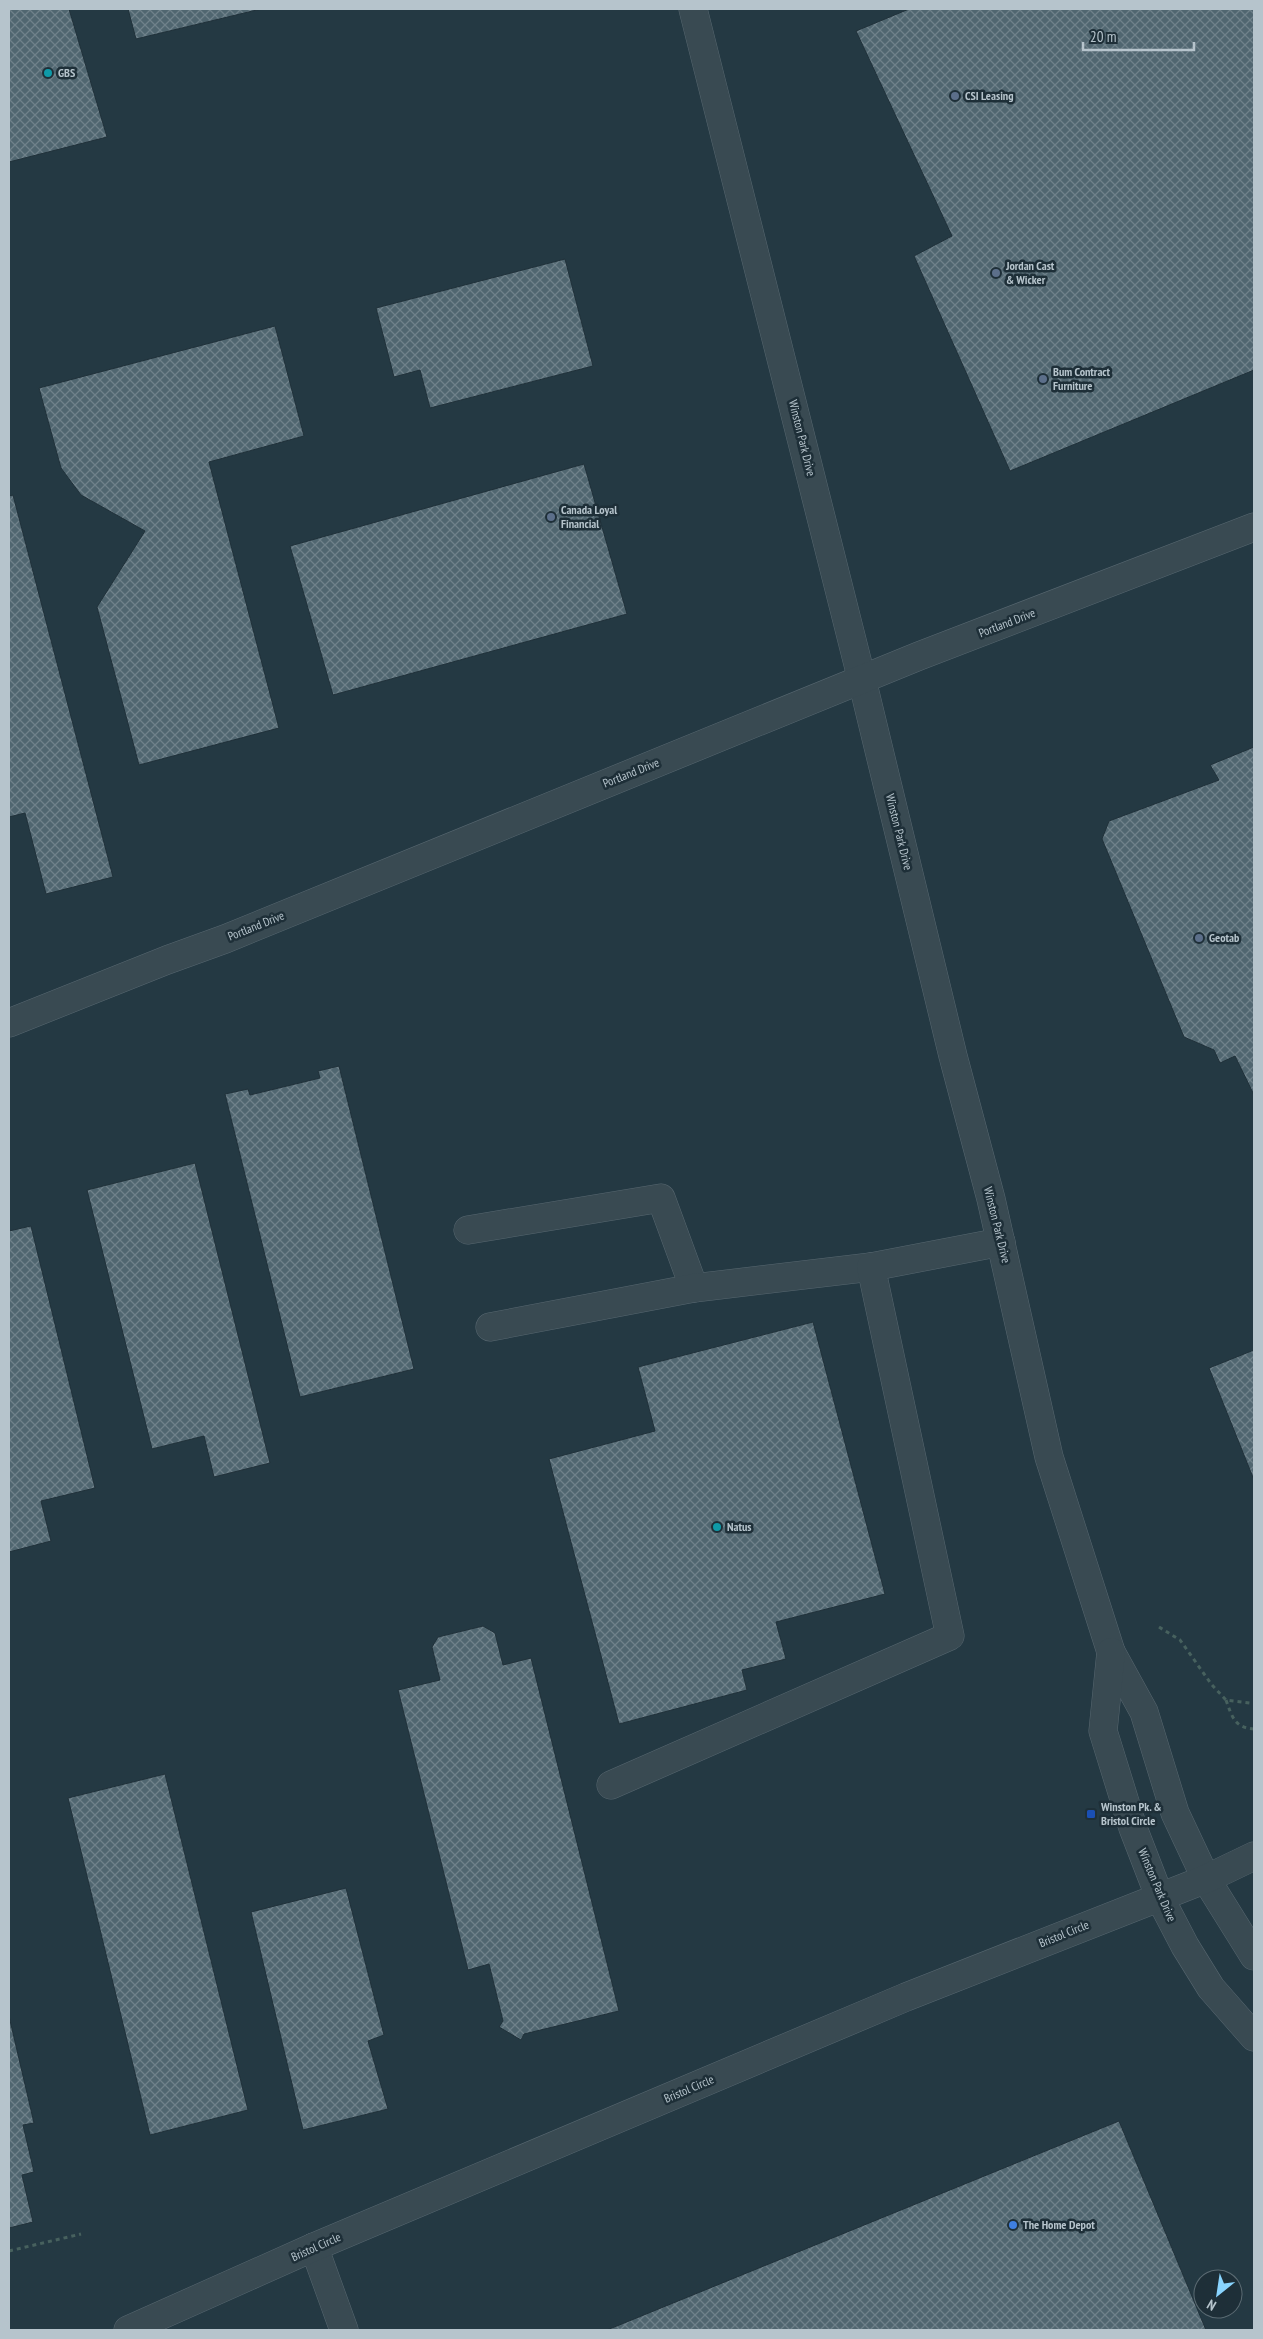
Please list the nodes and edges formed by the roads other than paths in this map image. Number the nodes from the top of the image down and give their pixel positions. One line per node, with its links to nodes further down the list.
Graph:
1 (699, 10): 3 (street, Winston Park Drive)
2 (1254, 527): 3 (street, Portland Drive)
3 (862, 680): 4 (street, Portland Drive); 6 (street, Winston Park Drive)
4 (9, 1023)
5 (468, 1230): 8 (street)
6 (1001, 1242): 7 (street); 10 (street, Winston Park Drive)
7 (871, 1267): 8 (street); 11 (street)
8 (694, 1288): 9 (street)
9 (490, 1327)
10 (1111, 1652): 13 (street, Winston Park Drive); 14 (street, Winston Park Drive)
11 (611, 1785)
12 (1254, 1856): 13 (street, Bristol Circle)
13 (1206, 1879): 14 (street, Bristol Circle); 15 (street, Winston Park Drive)
14 (1160, 1898): 16 (street, Winston Park Drive); 17 (street, Bristol Circle)
15 (1254, 1956)
16 (1254, 2036)
17 (314, 2247): 18 (street, Bristol Circle); 19 (street)
18 (128, 2330)
19 (344, 2330)

